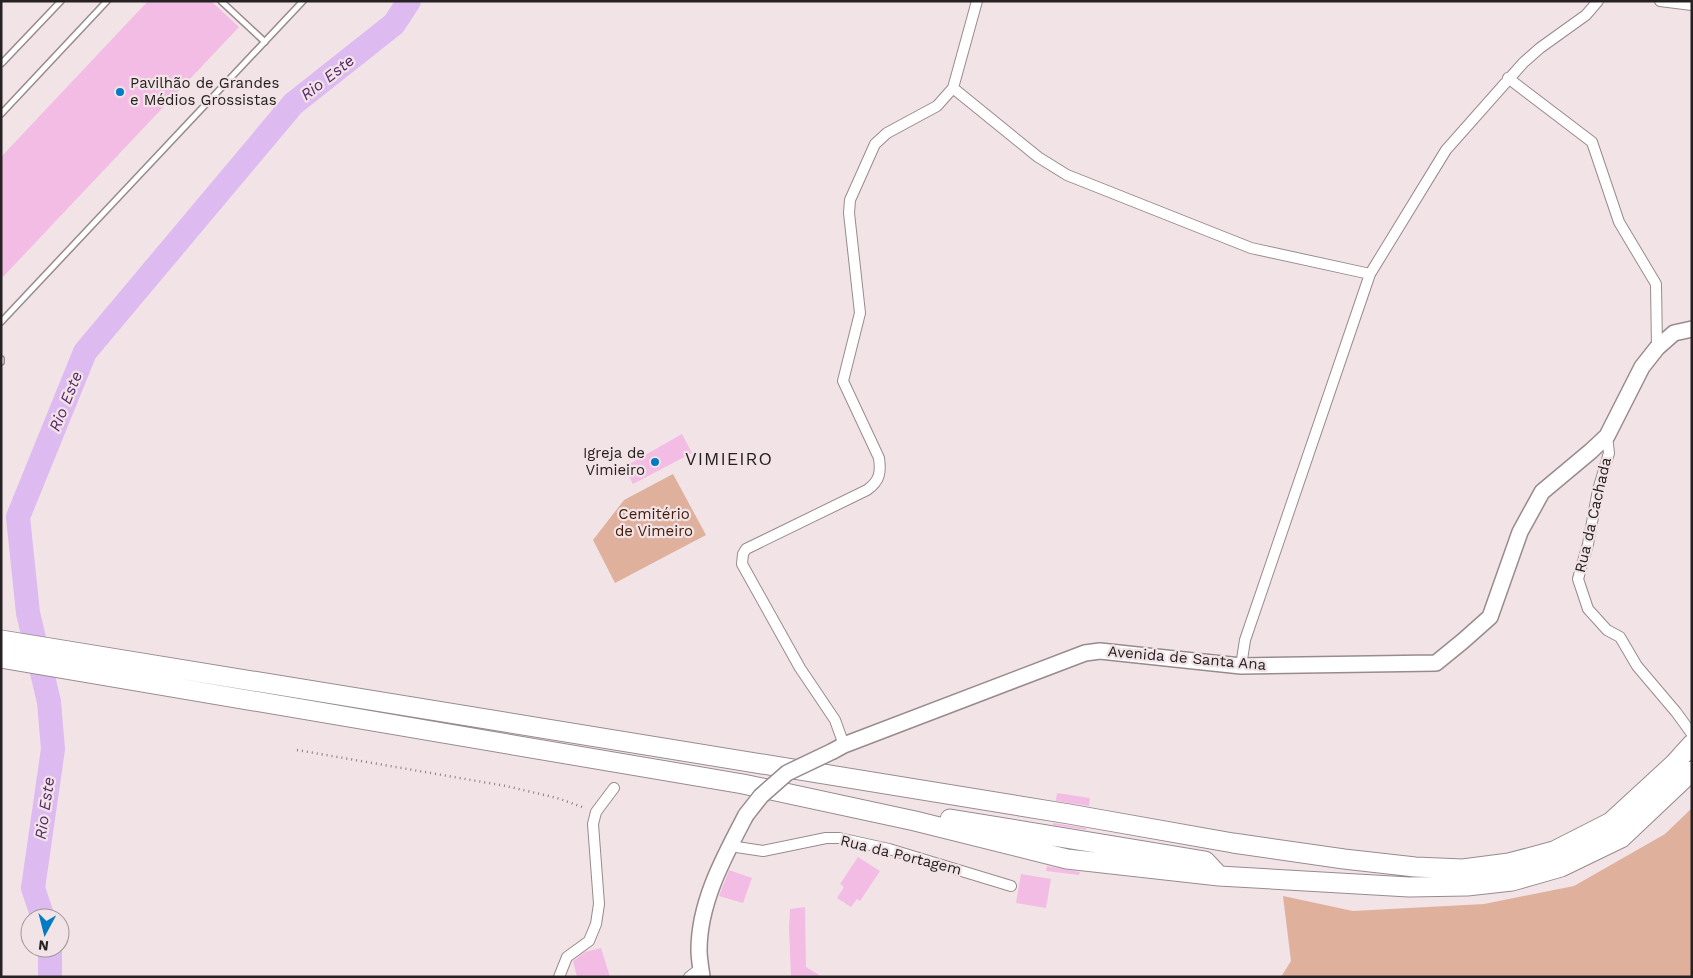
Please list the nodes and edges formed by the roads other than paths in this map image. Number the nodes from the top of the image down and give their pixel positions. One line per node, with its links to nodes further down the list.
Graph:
1 (61, 1): 10 (lane)
2 (107, 1): 13 (lane)
3 (221, 1): 9 (lane)
4 (303, 1): 9 (lane)
5 (977, 1): 12 (street)
6 (1598, 1): 11 (street)
7 (1660, 1): 8 (street)
8 (1692, 5)
9 (265, 42): 15 (lane)
10 (1, 64)
11 (1508, 78): 14 (street); 17 (street)
12 (953, 88): 14 (street); 25 (street)
13 (1, 114)
14 (1370, 274): 21 (street)
15 (1, 322)
16 (1692, 329): 17 (street, Avenida de Santa Ana)
17 (1657, 348): 18 (street, Avenida de Santa Ana)
18 (1607, 436): 21 (street, Avenida de Santa Ana); 23 (street, Rua da Cachada)
19 (1, 640): 22 (highway)
20 (1, 658): 22 (highway)
21 (1241, 666): 25 (street, Avenida de Santa Ana)
22 (123, 669): 24 (highway); 26 (highway)
23 (1692, 734)
24 (1692, 744)
25 (838, 748): 28 (street, Avenida de Santa Ana, bridge)
26 (1692, 771)
27 (614, 788): 31 (street)
28 (730, 846): 29 (street, Rua da Portagem); 30 (street, Avenida de Santa Ana)
29 (1011, 886)
30 (697, 974)
31 (559, 977)

